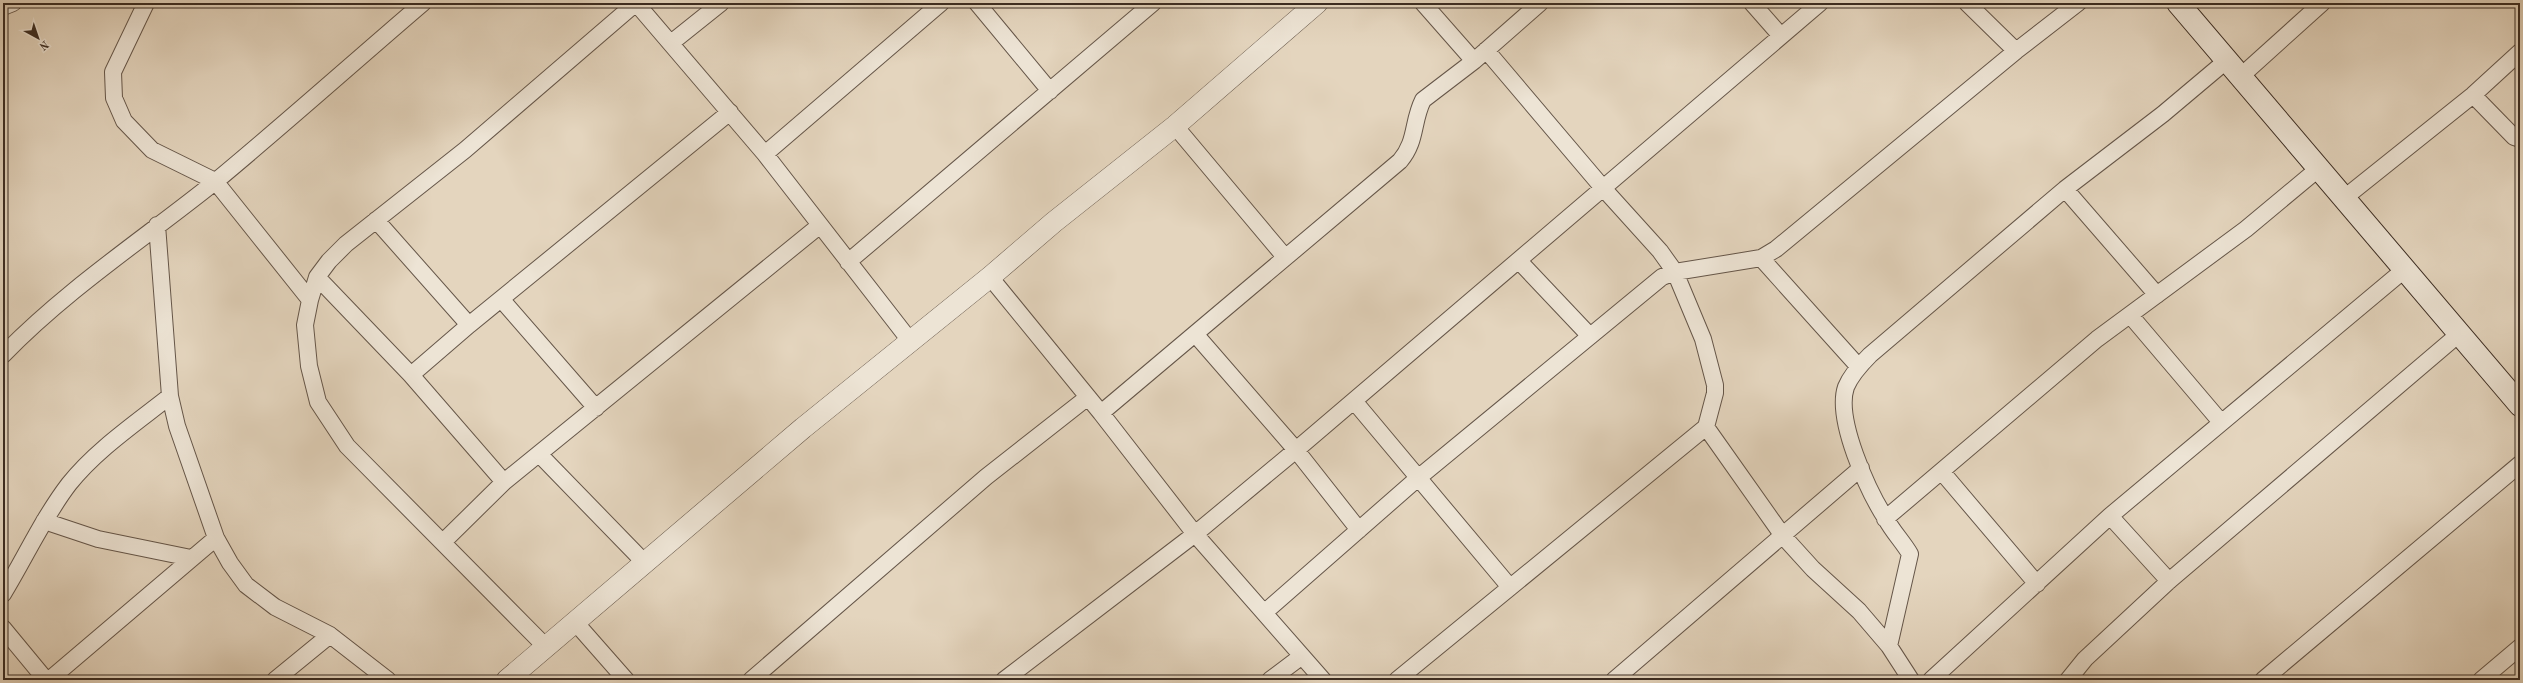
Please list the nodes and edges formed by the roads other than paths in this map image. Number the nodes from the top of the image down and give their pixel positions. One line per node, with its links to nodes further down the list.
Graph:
1 (12, 3): 18 (street)
2 (146, 3): 33 (street)
3 (423, 3): 33 (street)
4 (636, 3): 20 (street); 37 (street)
5 (721, 3): 20 (street)
6 (941, 3): 31 (street)
7 (977, 3): 26 (street)
8 (1153, 3): 26 (street)
9 (1316, 3): 29 (street)
10 (1423, 3): 24 (street)
11 (1540, 3): 21 (street)
12 (1752, 3): 19 (street)
13 (1820, 3): 19 (street)
14 (1967, 3): 22 (street)
15 (2078, 3): 22 (street)
16 (2178, 3): 25 (main road)
17 (2322, 3): 25 (street)
18 (3, 7)
19 (1781, 36): 34 (street)
20 (671, 43): 28 (street)
21 (1486, 50): 24 (street); 34 (street)
22 (2016, 51): 41 (street)
23 (2520, 52): 27 (street)
24 (1474, 61): 40 (street)
25 (2233, 69): 32 (main road); 35 (street)
26 (1050, 91): 43 (street)
27 (2473, 95): 30 (street); 36 (street)
28 (730, 112): 31 (street); 49 (street)
29 (1175, 126): 40 (street); 47 (street)
30 (2520, 140)
31 (765, 154): 39 (street)
32 (2318, 169): 36 (main road); 48 (street)
33 (215, 181): 38 (street); 50 (street)
34 (1603, 188): 42 (street); 45 (street)
35 (2065, 189): 48 (street); 58 (street)
36 (2343, 199): 44 (main road)
37 (376, 220): 46 (street); 52 (street)
38 (157, 224): 57 (street); 60 (street)
39 (820, 226): 43 (street); 64 (street)
40 (1285, 257): 54 (street)
41 (1761, 258): 45 (street); 58 (street)
42 (1519, 261): 55 (street); 62 (street)
43 (848, 262): 56 (street)
44 (2404, 270): 53 (main road); 66 (street)
45 (1674, 272): 55 (street); 67 (street)
46 (318, 277): 50 (street); 59 (street)
47 (990, 277): 56 (street); 61 (street)
48 (2157, 295): 51 (street)
49 (501, 299): 52 (street); 64 (street)
50 (310, 300): 82 (street)
51 (2130, 315): 66 (street); 72 (street)
52 (469, 325): 59 (street)
53 (2459, 334): 63 (main road); 85 (street)
54 (1196, 335): 65 (street); 68 (street)
55 (1589, 335): 73 (street)
56 (911, 342): 84 (street)
57 (3, 355)
58 (1858, 366): 71 (street)
59 (411, 374): 74 (street)
60 (170, 396): 77 (street); 81 (street)
61 (1088, 397): 65 (street); 102 (street)
62 (1354, 401): 68 (street); 73 (street)
63 (2520, 405)
64 (596, 408): 69 (street)
65 (1101, 413): 79 (street)
66 (2220, 421): 75 (street)
67 (1706, 427): 80 (street); 87 (street)
68 (1296, 450): 78 (street); 79 (street)
69 (540, 455): 74 (street); 84 (street)
70 (2520, 464): 111 (street)
71 (1861, 468): 76 (street); 80 (street)
72 (1942, 472): 76 (street); 86 (street)
73 (1418, 478): 78 (street); 87 (street)
74 (504, 482): 82 (street)
75 (2110, 516): 85 (street); 86 (street)
76 (1885, 519): 93 (street)
77 (44, 521): 83 (street); 88 (street)
78 (1359, 530): 89 (street)
79 (1195, 534): 89 (street); 103 (street)
80 (1783, 536): 93 (street); 107 (street)
81 (216, 538): 83 (street); 92 (street)
82 (443, 542): 94 (street)
83 (191, 558): 97 (street)
84 (644, 562): 90 (street)
85 (2169, 581): 110 (street)
86 (2037, 584): 109 (street)
87 (1510, 586): 106 (street)
88 (3, 594)
89 (1265, 612): 96 (street)
90 (575, 622): 94 (street); 101 (street)
91 (3, 628): 97 (street)
92 (330, 635): 98 (street); 99 (street)
93 (1889, 646): 108 (street)
94 (546, 647): 100 (street)
95 (2520, 647): 112 (street)
96 (1302, 656): 104 (street); 105 (street)
97 (47, 680)
98 (275, 680)
99 (388, 680)
100 (507, 680)
101 (626, 680)
102 (751, 680)
103 (1004, 680)
104 (1270, 680)
105 (1323, 680)
106 (1398, 680)
107 (1614, 680)
108 (1911, 680)
109 (1931, 680)
110 (2068, 680)
111 (2263, 680)
112 (2481, 680)

